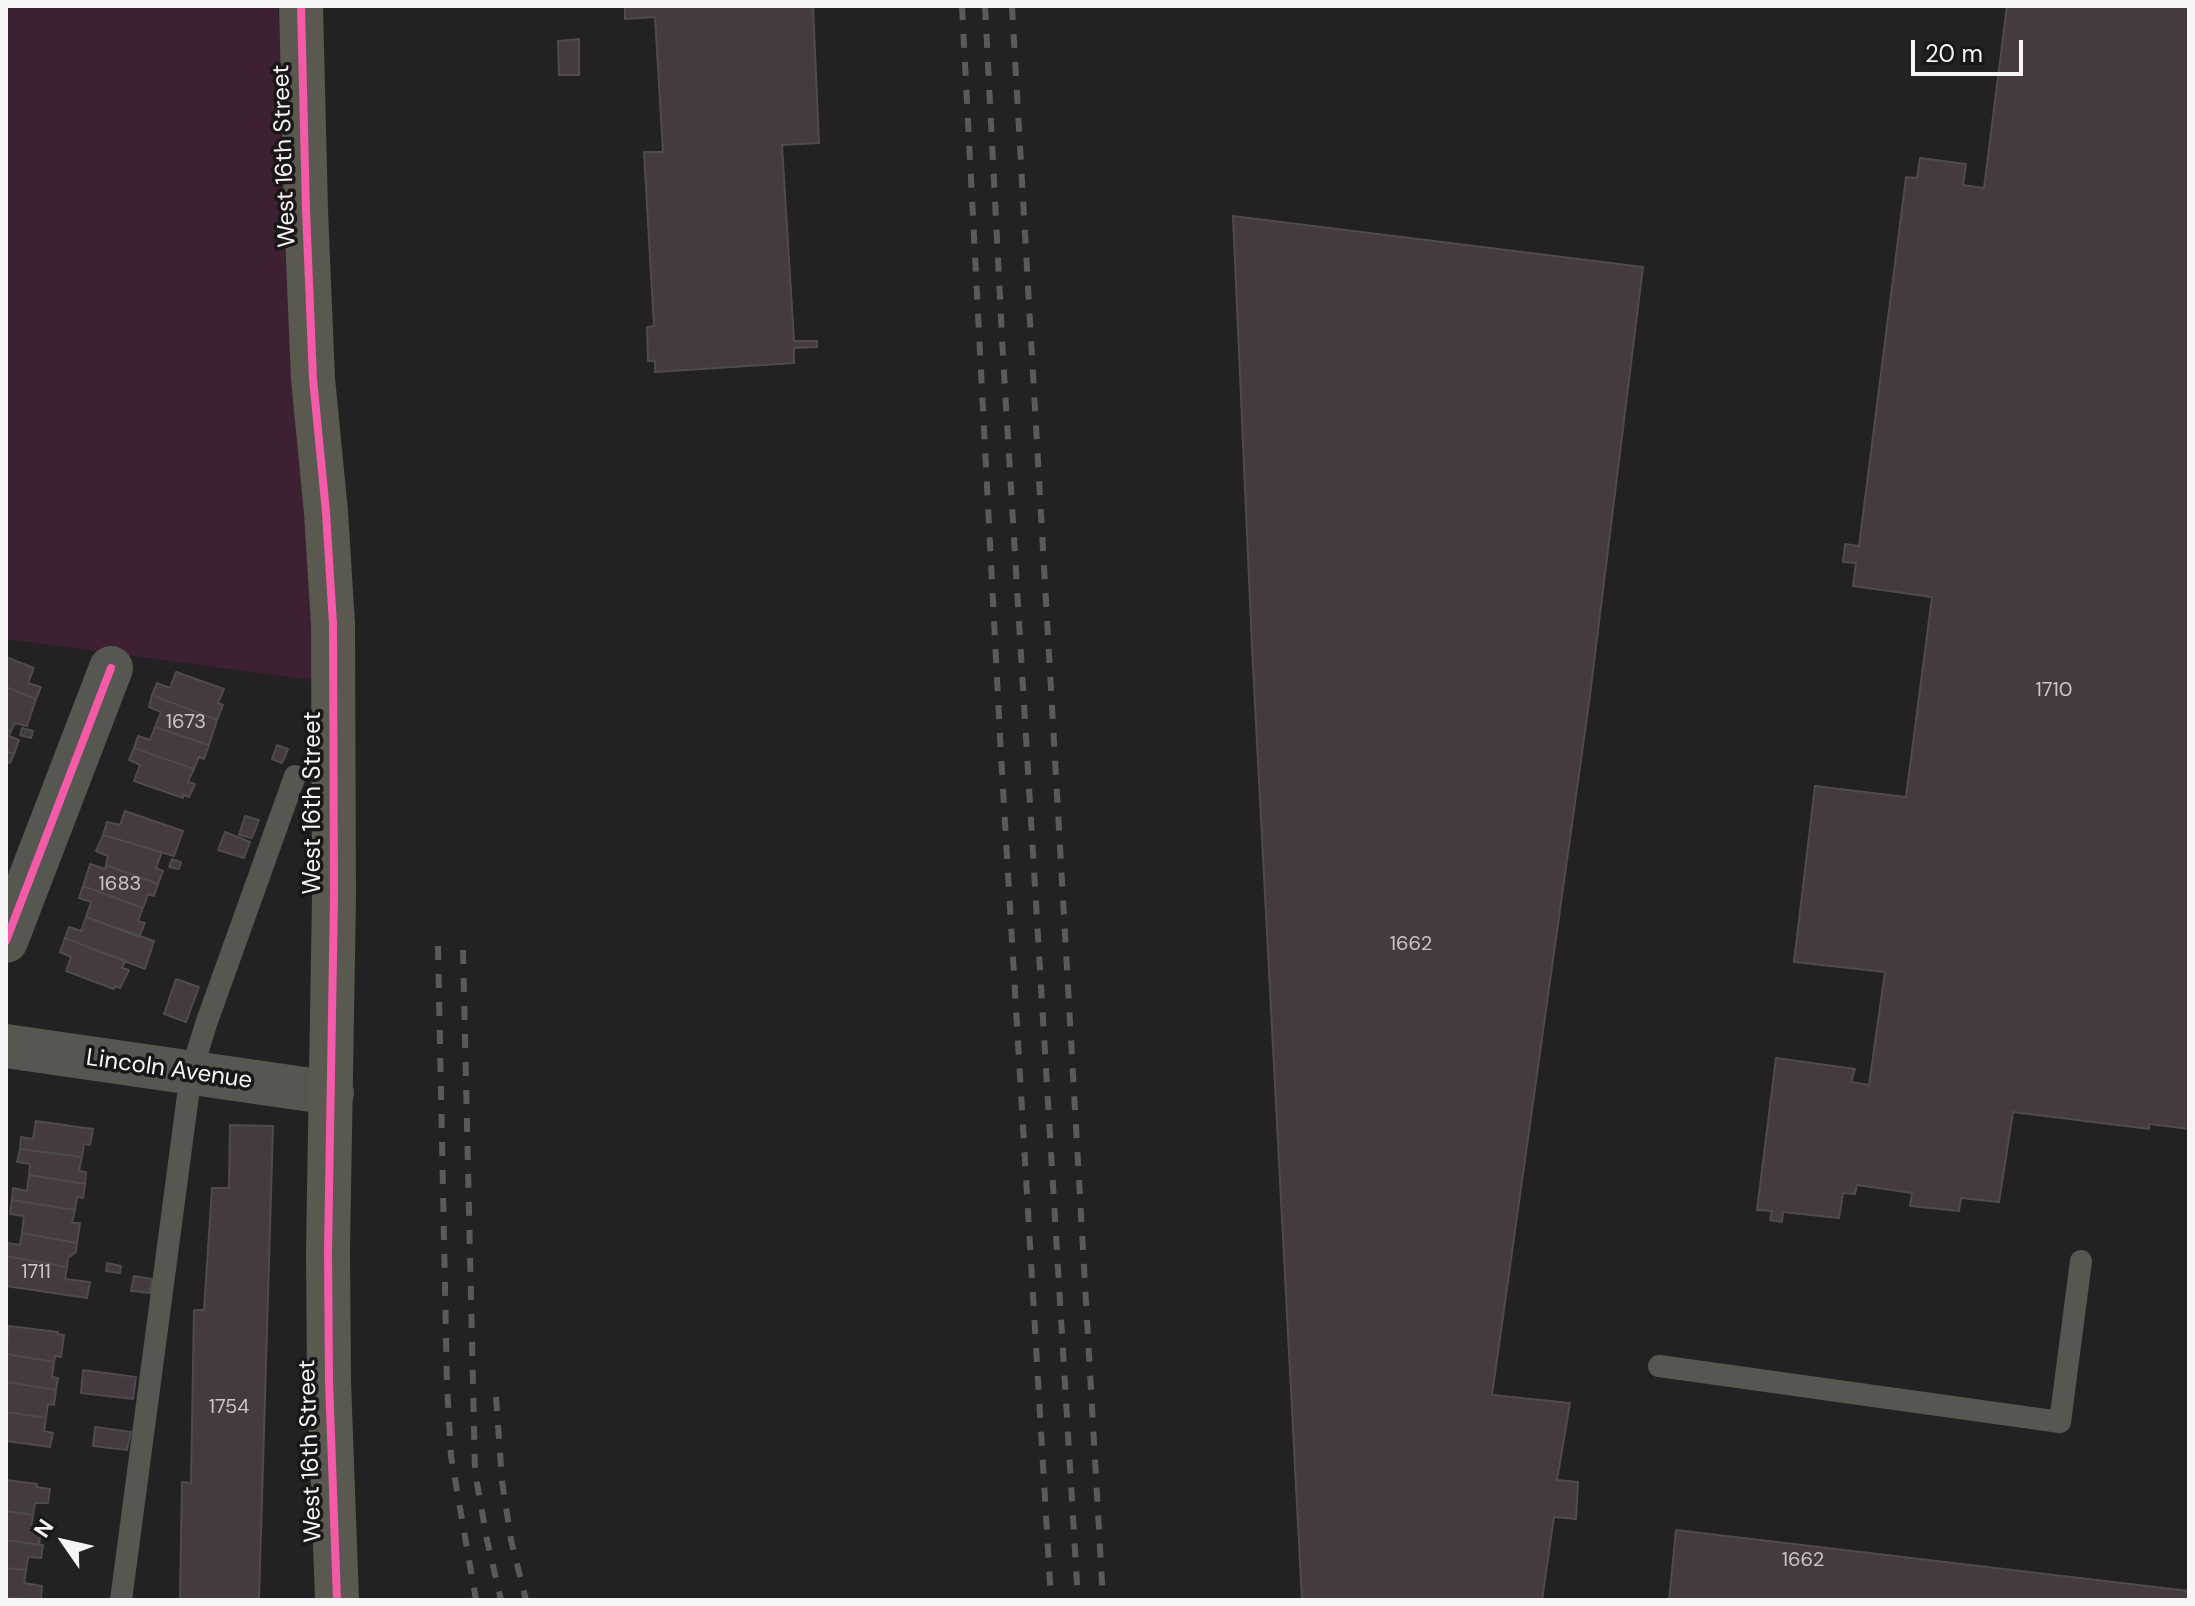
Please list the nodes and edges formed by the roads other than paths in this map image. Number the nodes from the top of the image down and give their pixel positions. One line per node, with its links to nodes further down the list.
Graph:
1 (301, 6): 7 (street, West 16th Street)
2 (111, 668): 4 (street)
3 (295, 776): 6 (lane)
4 (6, 941)
5 (6, 1046): 6 (street, Lincoln Avenue)
6 (191, 1073): 7 (street, Lincoln Avenue); 10 (lane)
7 (332, 1093): 11 (street, West 16th Street)
8 (2081, 1261): 9 (lane)
9 (1659, 1366)
10 (121, 1600)
11 (337, 1600)

